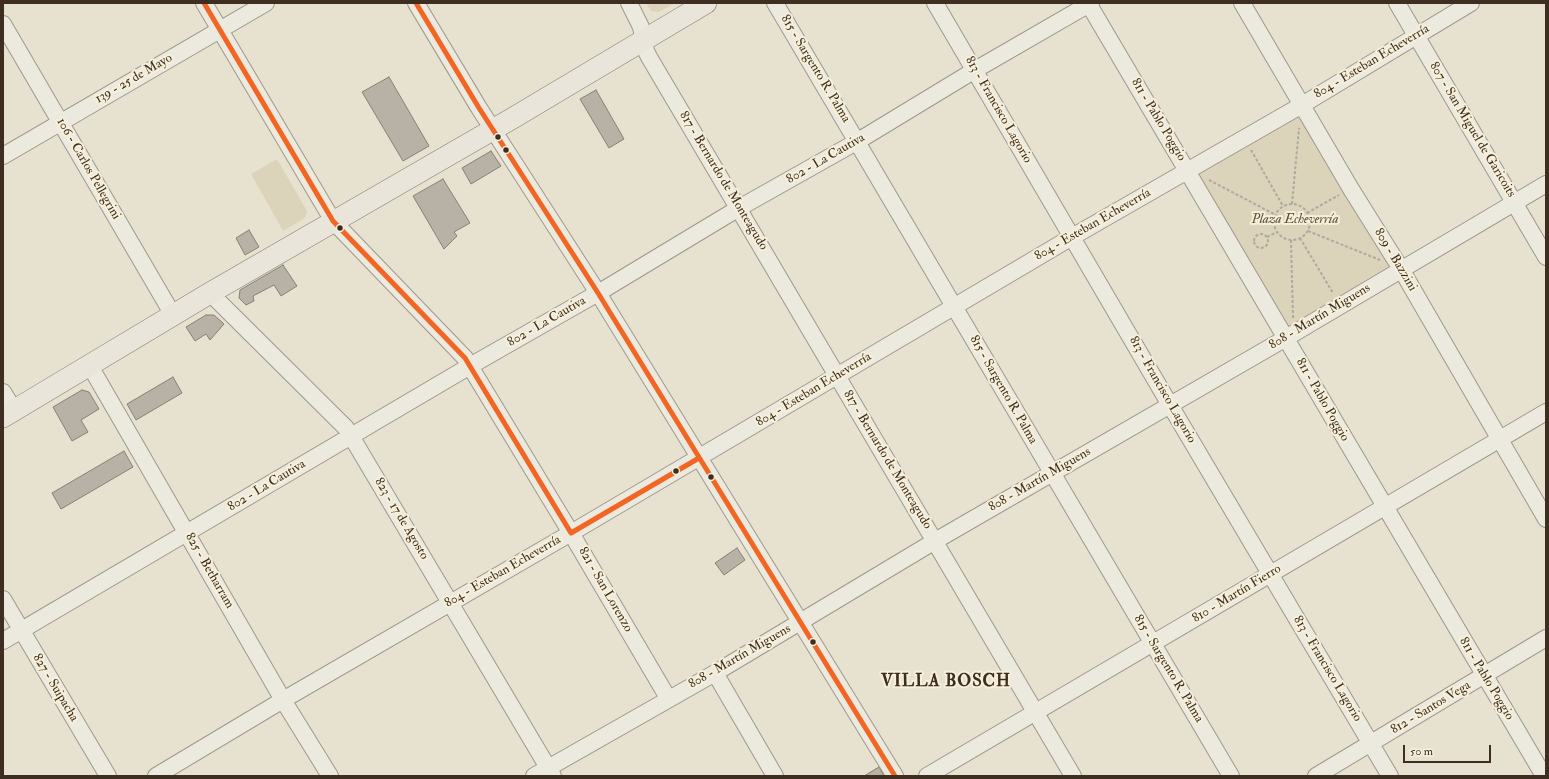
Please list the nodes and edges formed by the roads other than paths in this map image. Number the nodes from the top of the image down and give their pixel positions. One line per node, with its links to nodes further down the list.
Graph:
1 (204, 3): 13 (street, 821 - San Lorenzo)
2 (266, 3): 13 (street, 139 - 25 de Mayo)
3 (416, 3): 19 (street)
4 (629, 3): 15 (street, 817 - Bernardo de Monteagudo)
5 (706, 3): 15 (main road)
6 (775, 3): 20 (street, 815 - Sargento R. Palma)
7 (935, 3): 16 (street, 813 - Francisco Lagorio)
8 (1089, 3): 16 (street, 802 - La Cautiva); 22 (street, 811 - Pablo Poggio)
9 (1242, 3): 17 (street, 809 - Bazzini)
10 (1397, 3): 14 (street, 807 - San Miguel de Garicoits)
11 (1471, 3): 14 (street, 804 - Esteban Echeverría)
12 (3, 24): 18 (street, 106 - Carlos Pellegrini)
13 (220, 29): 18 (street, 139 - 25 de Mayo); 26 (street, 821 - San Lorenzo)
14 (1415, 35): 17 (street, 804 - Esteban Echeverría); 24 (street, 807 - San Miguel de Garicoits)
15 (644, 40): 19 (main road); 25 (street, 817 - Bernardo de Monteagudo)
16 (975, 70): 20 (street, 802 - La Cautiva); 27 (street, 813 - Francisco Lagorio)
17 (1302, 105): 22 (street, 804 - Esteban Echeverría); 29 (street, 809 - Bazzini)
18 (61, 122): 21 (street, 139 - 25 de Mayo); 33 (street, 106 - Carlos Pellegrini)
19 (493, 128): 26 (main road); 31 (street)
20 (858, 141): 25 (street, 802 - La Cautiva); 32 (street, 815 - Sargento R. Palma)
21 (3, 156)
22 (1192, 167): 27 (street, 804 - Esteban Echeverría); 34 (street, 811 - Pablo Poggio)
23 (1546, 184): 24 (street, 808 - Martín Miguens)
24 (1514, 202): 28 (street, 807 - San Miguel de Garicoits); 29 (street, 808 - Martín Miguens)
25 (739, 208): 31 (street, 802 - La Cautiva); 37 (street, 817 - Bernardo de Monteagudo)
26 (333, 221): 30 (main road); 36 (street, 821 - San Lorenzo)
27 (1072, 237): 32 (street, 804 - Esteban Echeverría); 39 (street, 813 - Francisco Lagorio)
28 (1546, 257)
29 (1401, 269): 34 (street, 808 - Martín Miguens); 43 (street, 809 - Bazzini)
30 (210, 293): 33 (main road); 42 (street, 823 - 17 de Agosto)
31 (598, 293): 36 (street, 802 - La Cautiva); 44 (street)
32 (955, 307): 37 (street, 804 - Esteban Echeverría); 45 (street, 815 - Sargento R. Palma)
33 (173, 315): 35 (main road)
34 (1290, 335): 39 (street, 808 - Martín Miguens); 46 (street, 811 - Pablo Poggio)
35 (90, 366): 41 (main road); 48 (street, 825 - Betharram)
36 (470, 366): 42 (street, 802 - La Cautiva); 49 (street, 821 - San Lorenzo)
37 (837, 376): 44 (street, 804 - Esteban Echeverría); 50 (street, 817 - Bernardo de Monteagudo)
38 (3, 392): 41 (street)
39 (1170, 405): 45 (street, 808 - Martín Miguens); 51 (street, 813 - Francisco Lagorio)
40 (1546, 412): 43 (street, 810 - Martín Fierro)
41 (8, 414)
42 (351, 436): 48 (street, 802 - La Cautiva); 53 (street, 823 - 17 de Agosto)
43 (1499, 439): 46 (street, 810 - Martín Fierro); 47 (street, 809 - Bazzini)
44 (699, 458): 49 (street, 804 - Esteban Echeverría); 54 (street)
45 (1052, 474): 50 (street, 808 - Martín Miguens); 58 (street, 815 - Sargento R. Palma)
46 (1385, 508): 51 (street, 810 - Martín Fierro); 60 (street, 811 - Pablo Poggio)
47 (1546, 519)
48 (187, 533): 55 (street, 802 - La Cautiva); 62 (street, 825 - Betharram)
49 (571, 533): 53 (street, 804 - Esteban Echeverría); 61 (street, 821 - San Lorenzo)
50 (935, 541): 54 (street, 808 - Martín Miguens); 63 (street, 817 - Bernardo de Monteagudo)
51 (1271, 574): 58 (street, 810 - Martín Fierro); 64 (street, 813 - Francisco Lagorio)
52 (3, 599): 55 (street, 827 - Suipacha)
53 (451, 602): 62 (street, 804 - Esteban Echeverría); 65 (street, 823 - 17 de Agosto)
54 (800, 622): 59 (street, 808 - Martín Miguens); 71 (street)
55 (21, 631): 57 (street, 802 - La Cautiva); 66 (street, 827 - Suipacha)
56 (1546, 638): 60 (street, 812 - Santos Vega)
57 (3, 642)
58 (1153, 644): 63 (street, 810 - Martín Fierro); 74 (street, 815 - Sargento R. Palma)
59 (715, 673): 61 (street, 808 - Martín Miguens); 70 (street)
60 (1485, 676): 64 (street, 812 - Santos Vega); 77 (street, 811 - Pablo Poggio)
61 (668, 698): 65 (street, 808 - Martín Miguens)
62 (283, 700): 67 (street, 804 - Esteban Echeverría); 68 (street, 825 - Betharram)
63 (1035, 712): 72 (street, 810 - Martín Fierro); 73 (street, 817 - Bernardo de Monteagudo)
64 (1371, 744): 75 (street, 812 - Santos Vega); 76 (street, 813 - Francisco Lagorio)
65 (550, 772): 69 (street, 808 - Martín Miguens)
66 (108, 776)
67 (156, 776)
68 (330, 776)
69 (534, 776)
70 (775, 776)
71 (895, 776)
72 (927, 776)
73 (1073, 776)
74 (1231, 776)
75 (1316, 776)
76 (1390, 776)
77 (1544, 776)

